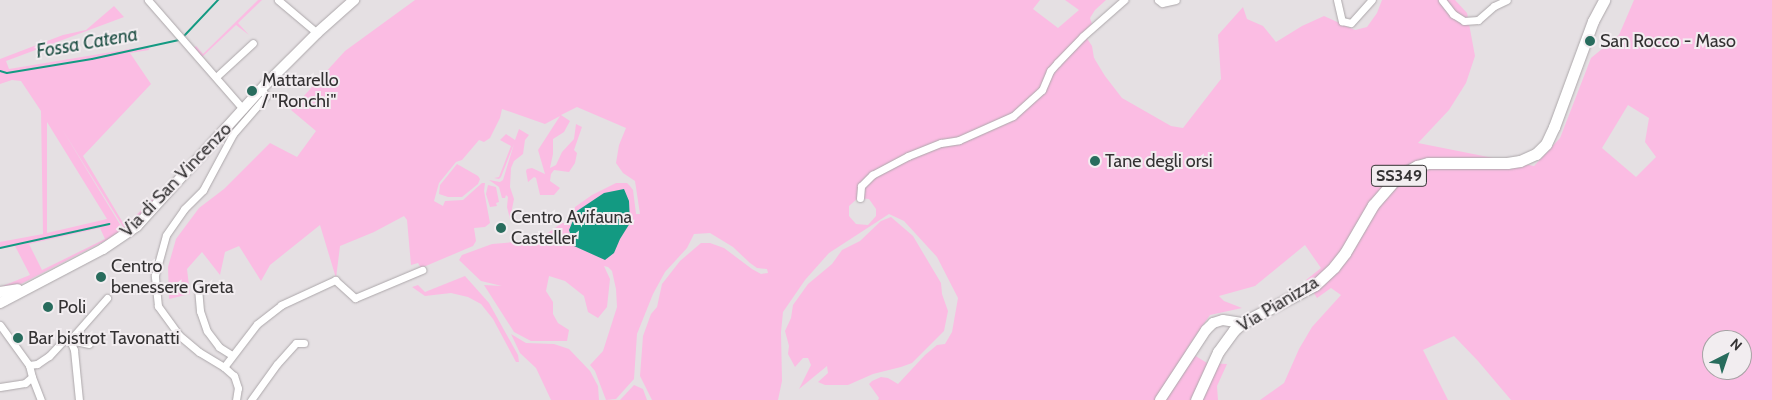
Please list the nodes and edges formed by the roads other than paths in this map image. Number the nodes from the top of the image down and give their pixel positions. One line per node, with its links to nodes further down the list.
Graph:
1 (148, 0): 14 (street, Via di San Vincenzo)
2 (278, 0): 12 (street)
3 (354, 0): 12 (main road, Via di San Vincenzo)
4 (1124, 0): 17 (street)
5 (1158, 0): 6 (street)
6 (1176, 0)
7 (1337, 0): 8 (street)
8 (1372, 0)
9 (1442, 0): 10 (street)
10 (1507, 0)
11 (1604, 0): 24 (main road, Via Pianizza / SS349)
12 (317, 33): 15 (main road, Via di San Vincenzo)
13 (253, 43): 14 (street)
14 (216, 77): 16 (street, Via di San Vincenzo)
15 (261, 95): 16 (main road, Via di San Vincenzo); 31 (street)
16 (244, 109): 19 (main road, Via di San Vincenzo)
17 (860, 198)
18 (422, 270): 29 (street)
19 (26, 288): 21 (main road, Via di San Vincenzo); 23 (main road, Via di San Vincenzo)
20 (198, 288): 29 (street)
21 (0, 292)
22 (107, 298): 26 (street)
23 (0, 303)
24 (1242, 323): 38 (main road); 39 (main road, Via Pianizza / SS349)
25 (0, 325): 30 (street)
26 (70, 340): 28 (street); 30 (street); 35 (street)
27 (304, 342): 37 (street)
28 (89, 344)
29 (232, 355): 31 (street)
30 (29, 365): 32 (street)
31 (224, 367): 36 (street)
32 (32, 377): 33 (street); 34 (street)
33 (0, 387)
34 (40, 400)
35 (79, 400)
36 (236, 400)
37 (251, 400)
38 (1160, 400)
39 (1196, 400)

